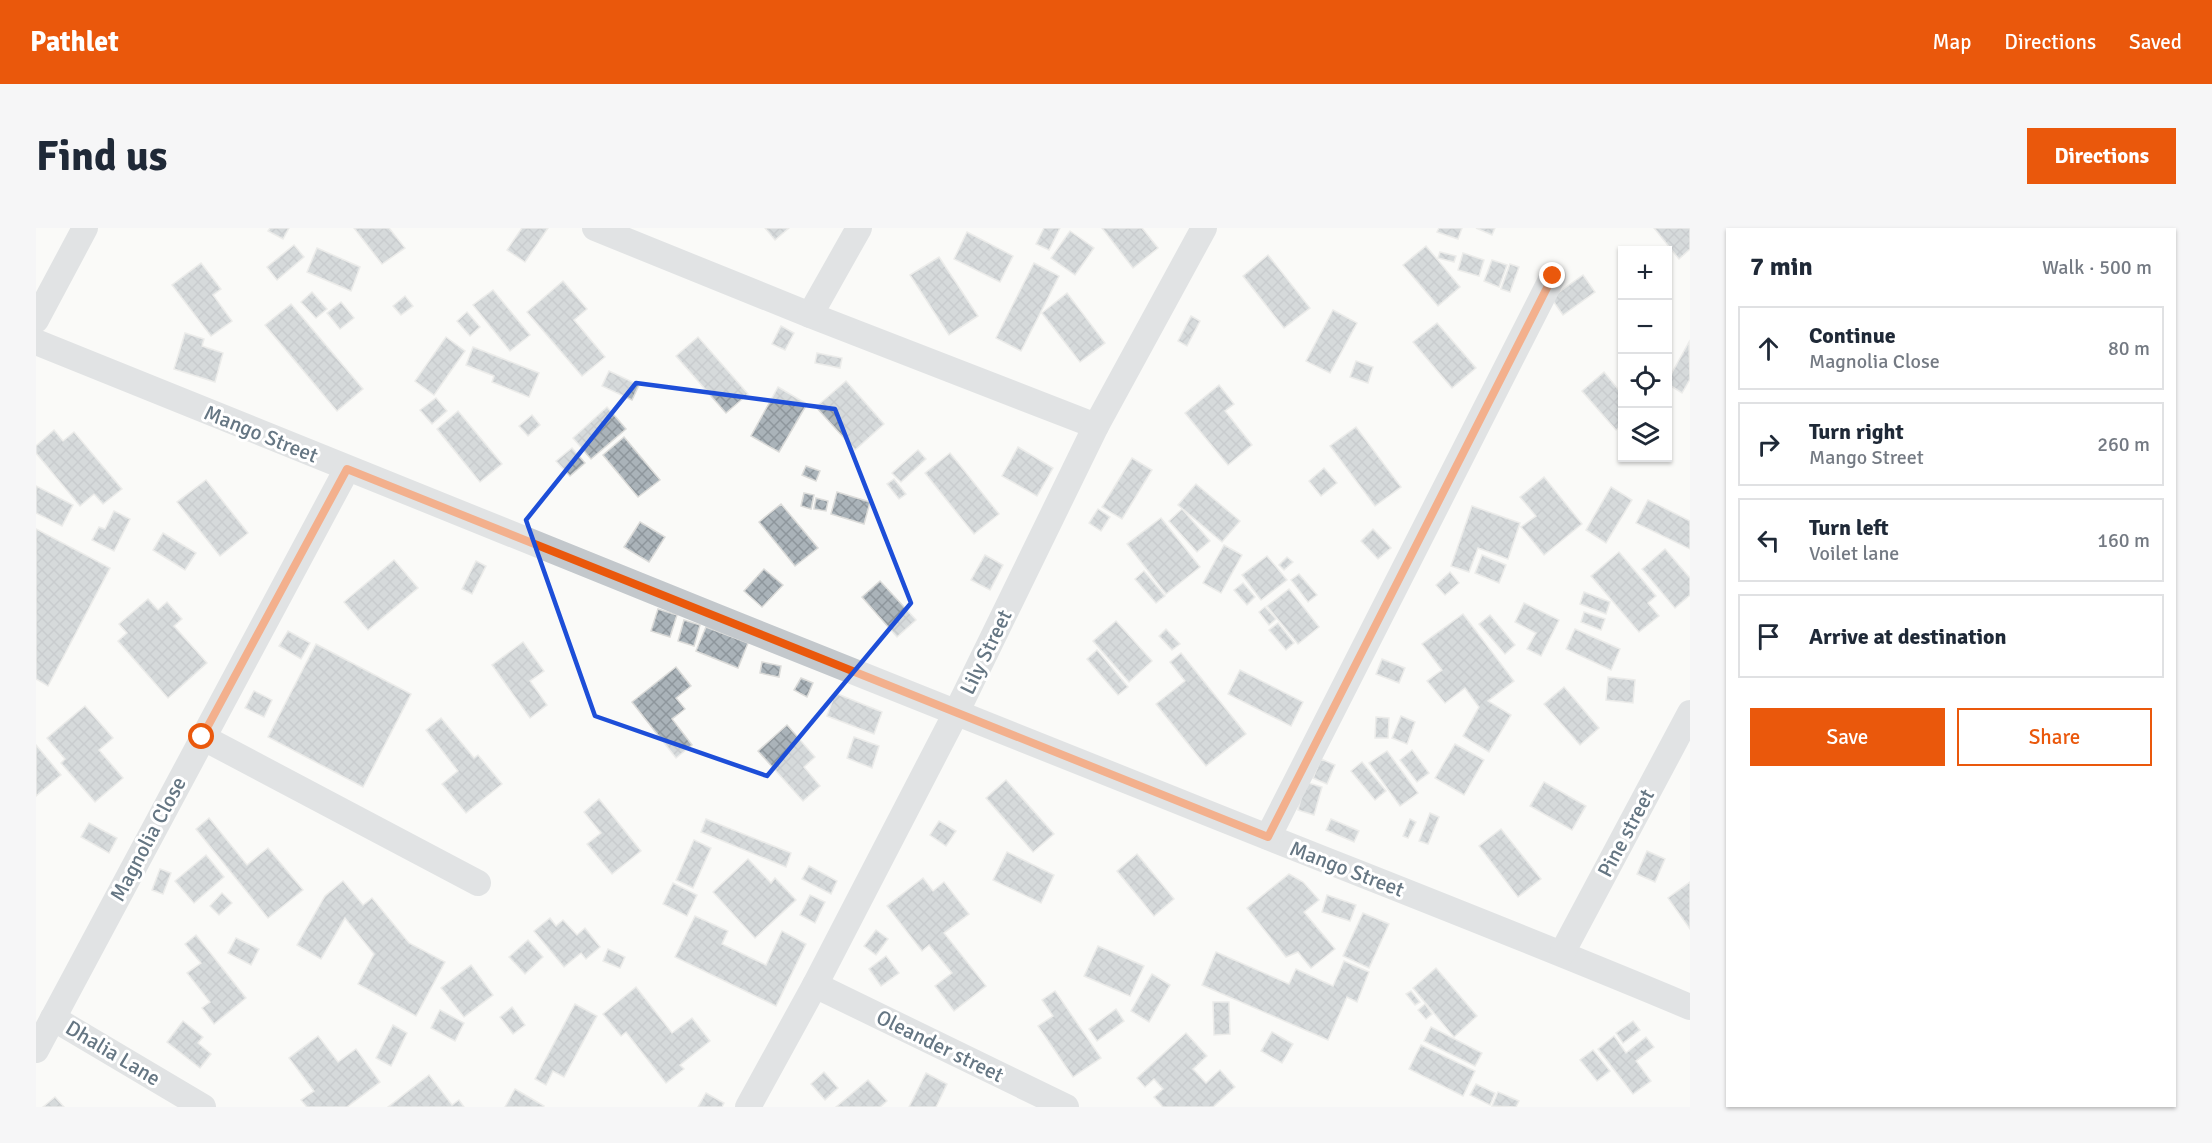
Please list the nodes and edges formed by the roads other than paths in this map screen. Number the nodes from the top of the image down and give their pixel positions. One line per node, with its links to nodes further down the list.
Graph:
1 (85, 228): 7 (street)
2 (595, 228): 6 (street)
3 (859, 228): 6 (street)
4 (1204, 228): 9 (street, Lily Street)
5 (1553, 276): 14 (street)
6 (810, 315): 9 (street)
7 (36, 320)
8 (36, 342): 10 (street, Mango Street)
9 (1096, 426): 11 (street, Lily Street)
10 (347, 469): 11 (street, Mango Street); 13 (street, Magnolia Close)
11 (957, 713): 14 (street, Mango Street); 17 (street, Lily Street)
12 (1690, 713): 16 (street, Pine street)
13 (202, 737): 15 (street); 19 (street, Magnolia Close)
14 (1268, 837): 16 (street, Mango Street)
15 (478, 883)
16 (1562, 953): 18 (street, Mango Street)
17 (815, 985): 22 (street, Lily Street); 23 (street, Oleander street)
18 (1690, 1007)
19 (53, 1018): 20 (street, Magnolia Close); 21 (street, Dhalia Lane)
20 (36, 1050)
21 (203, 1107)
22 (748, 1107)
23 (1066, 1107)

